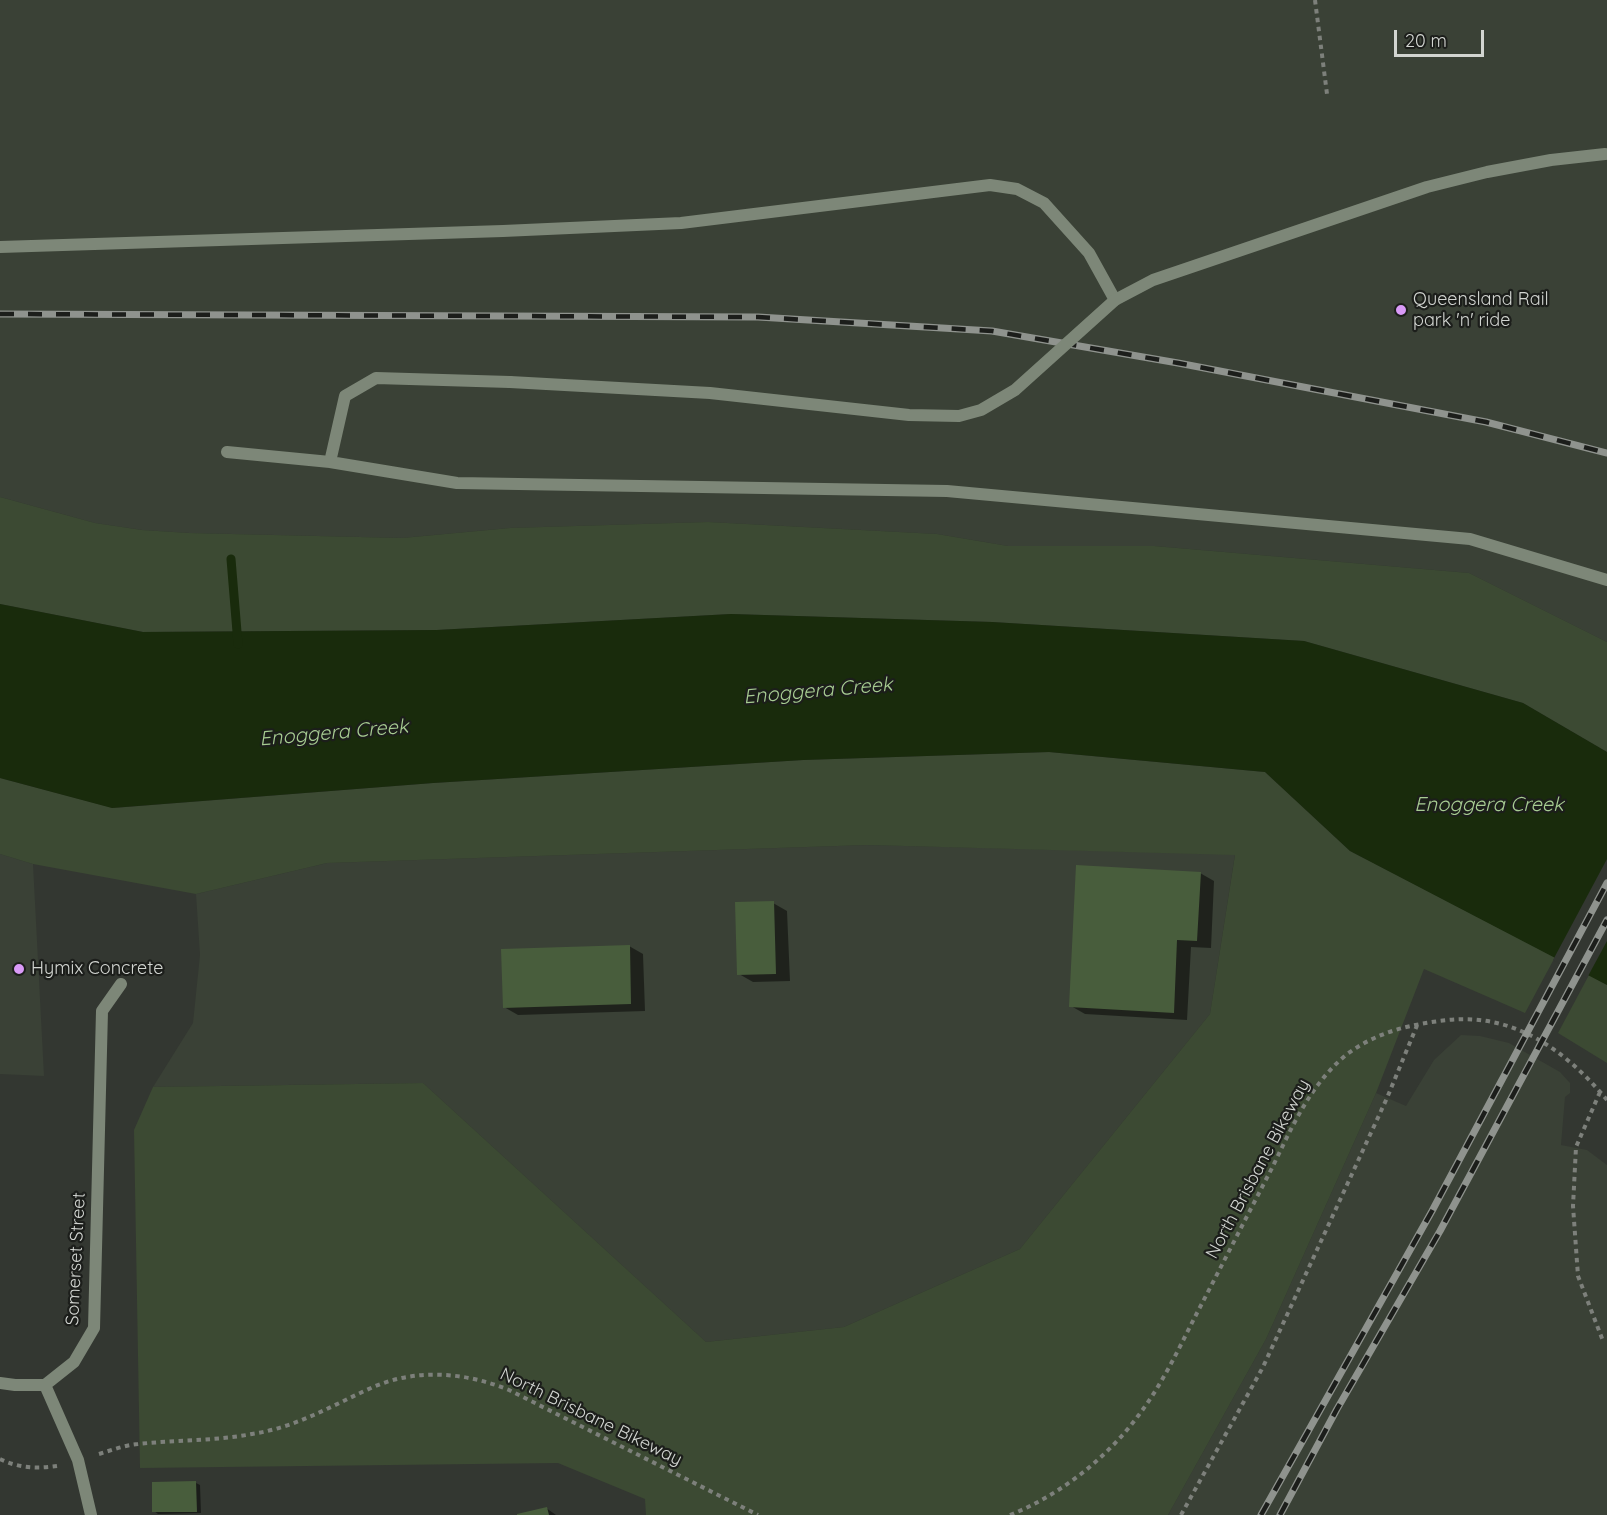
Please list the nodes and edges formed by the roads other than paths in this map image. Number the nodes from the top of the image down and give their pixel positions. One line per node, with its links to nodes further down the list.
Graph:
1 (1606, 154): 3 (street, bridge)
2 (0, 247): 3 (street)
3 (1115, 300): 5 (street, bridge)
4 (227, 452): 5 (street)
5 (330, 462): 6 (street)
6 (1607, 580)
7 (121, 984): 9 (street, Somerset Street)
8 (0, 1383): 9 (street)
9 (45, 1384): 10 (street)
10 (91, 1515)

